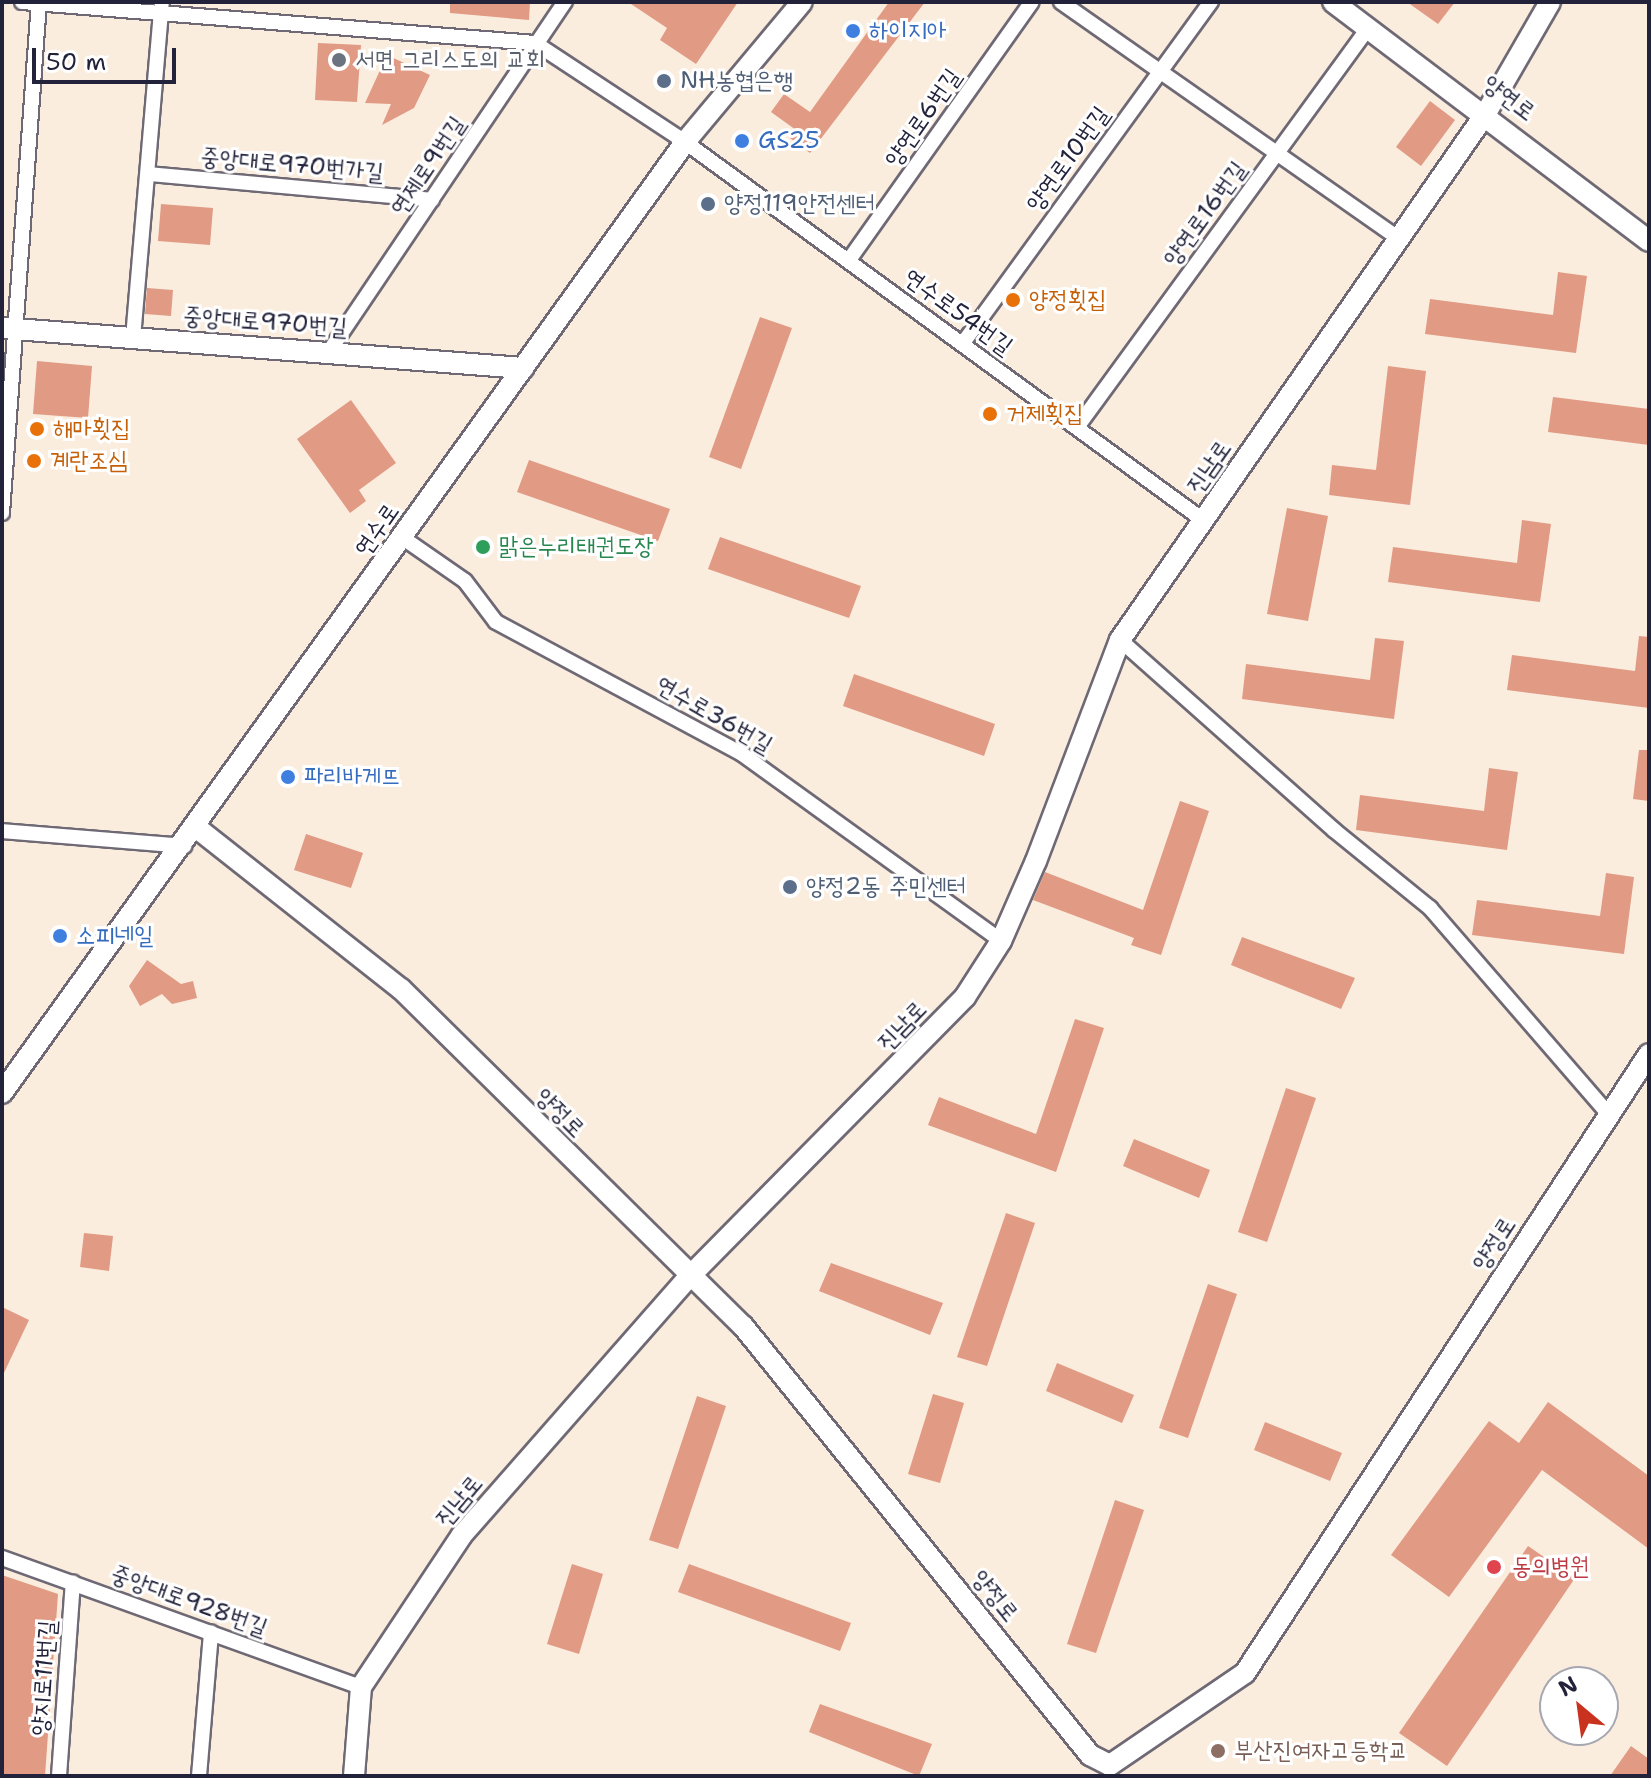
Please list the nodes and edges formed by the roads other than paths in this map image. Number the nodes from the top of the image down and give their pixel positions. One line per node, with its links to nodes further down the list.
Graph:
1 (22, 2): 9 (street)
2 (565, 2): 12 (street, 연제로9번길)
3 (802, 2): 15 (street, 연수로)
4 (1032, 2): 21 (street, 양연로6번길)
5 (1061, 2): 13 (street)
6 (1211, 2): 13 (street, 양연로10번길)
7 (1333, 2): 11 (street, 양연로)
8 (1550, 2): 14 (street, 진남로)
9 (39, 3): 10 (street); 22 (street)
10 (161, 8): 12 (street); 17 (street)
11 (1368, 28): 14 (street, 양연로); 16 (street, 양연로16번길)
12 (535, 43): 15 (street, 연수로54번길); 18 (street, 연제로9번길)
13 (1161, 69): 16 (street); 24 (street, 양연로10번길)
14 (1486, 113): 19 (street, 진남로); 20 (street, 양연로)
15 (685, 142): 21 (street, 연수로54번길); 26 (street, 연수로)
16 (1276, 154): 19 (street); 27 (street, 양연로16번길)
17 (149, 174): 18 (street, 중앙대로970번가길); 23 (street)
18 (432, 200): 25 (street, 연제로9번길)
19 (1399, 239): 29 (street, 진남로)
20 (1649, 241)
21 (849, 260): 24 (street, 연수로54번길)
22 (8, 328): 23 (street, 중앙대로970번길); 28 (street)
23 (133, 338): 25 (street, 중앙대로970번길)
24 (963, 343): 27 (street, 연수로54번길)
25 (328, 353): 26 (street, 중앙대로970번길)
26 (523, 368): 30 (street, 연수로)
27 (1078, 426): 29 (street, 연수로54번길)
28 (2, 513)
29 (1203, 520): 31 (street, 진남로)
30 (403, 538): 32 (street, 연수로); 35 (street, 연수로36번길)
31 (1120, 640): 35 (street, 진남로); 38 (street)
32 (197, 828): 34 (street, 연수로); 39 (street, 양정로)
33 (2, 831): 34 (street)
34 (184, 846): 37 (street, 연수로)
35 (1001, 941): 39 (street, 진남로)
36 (1649, 1054): 38 (street, 양정로)
37 (2, 1093)
38 (1609, 1115): 39 (street, 양정로)
39 (689, 1277): 43 (street, 진남로)
40 (2, 1558): 41 (street, 중앙대로928번길)
41 (73, 1583): 42 (street, 중앙대로928번길); 44 (street, 양지로11번길)
42 (211, 1632): 43 (street, 중앙대로928번길); 45 (street)
43 (361, 1687): 46 (street, 진남로)
44 (59, 1776)
45 (199, 1776)
46 (354, 1776)

